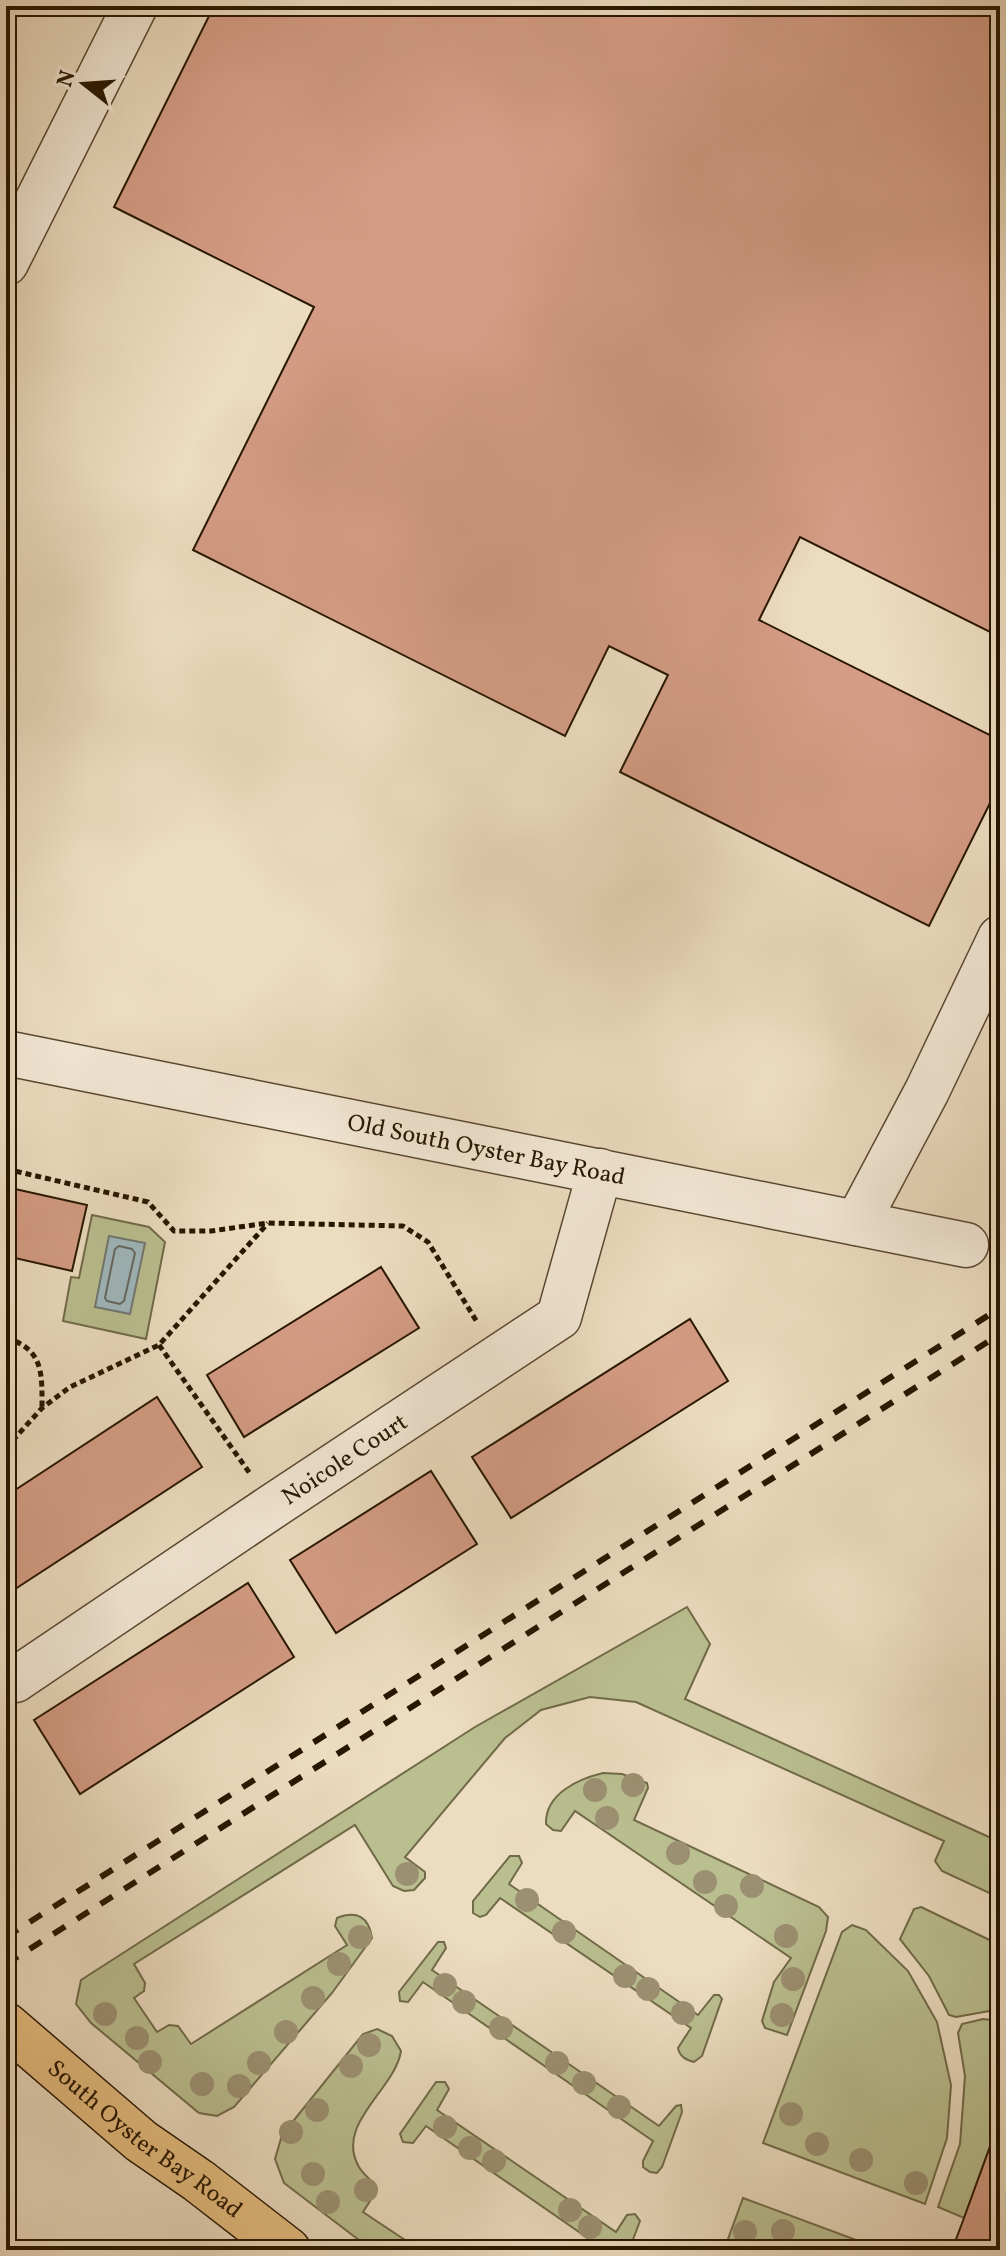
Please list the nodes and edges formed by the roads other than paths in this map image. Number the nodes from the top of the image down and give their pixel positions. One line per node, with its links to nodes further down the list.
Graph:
1 (135, 6): 2 (street)
2 (6, 263)
3 (1000, 938): 6 (street)
4 (6, 1053): 5 (street, Old South Oyster Bay Road)
5 (600, 1171): 6 (street, Old South Oyster Bay Road); 8 (street, Noicole Court)
6 (857, 1223): 7 (street, Old South Oyster Bay Road)
7 (966, 1245)
8 (6, 1673)
9 (6, 2025): 10 (main road, South Oyster Bay Road)
10 (288, 2250)

